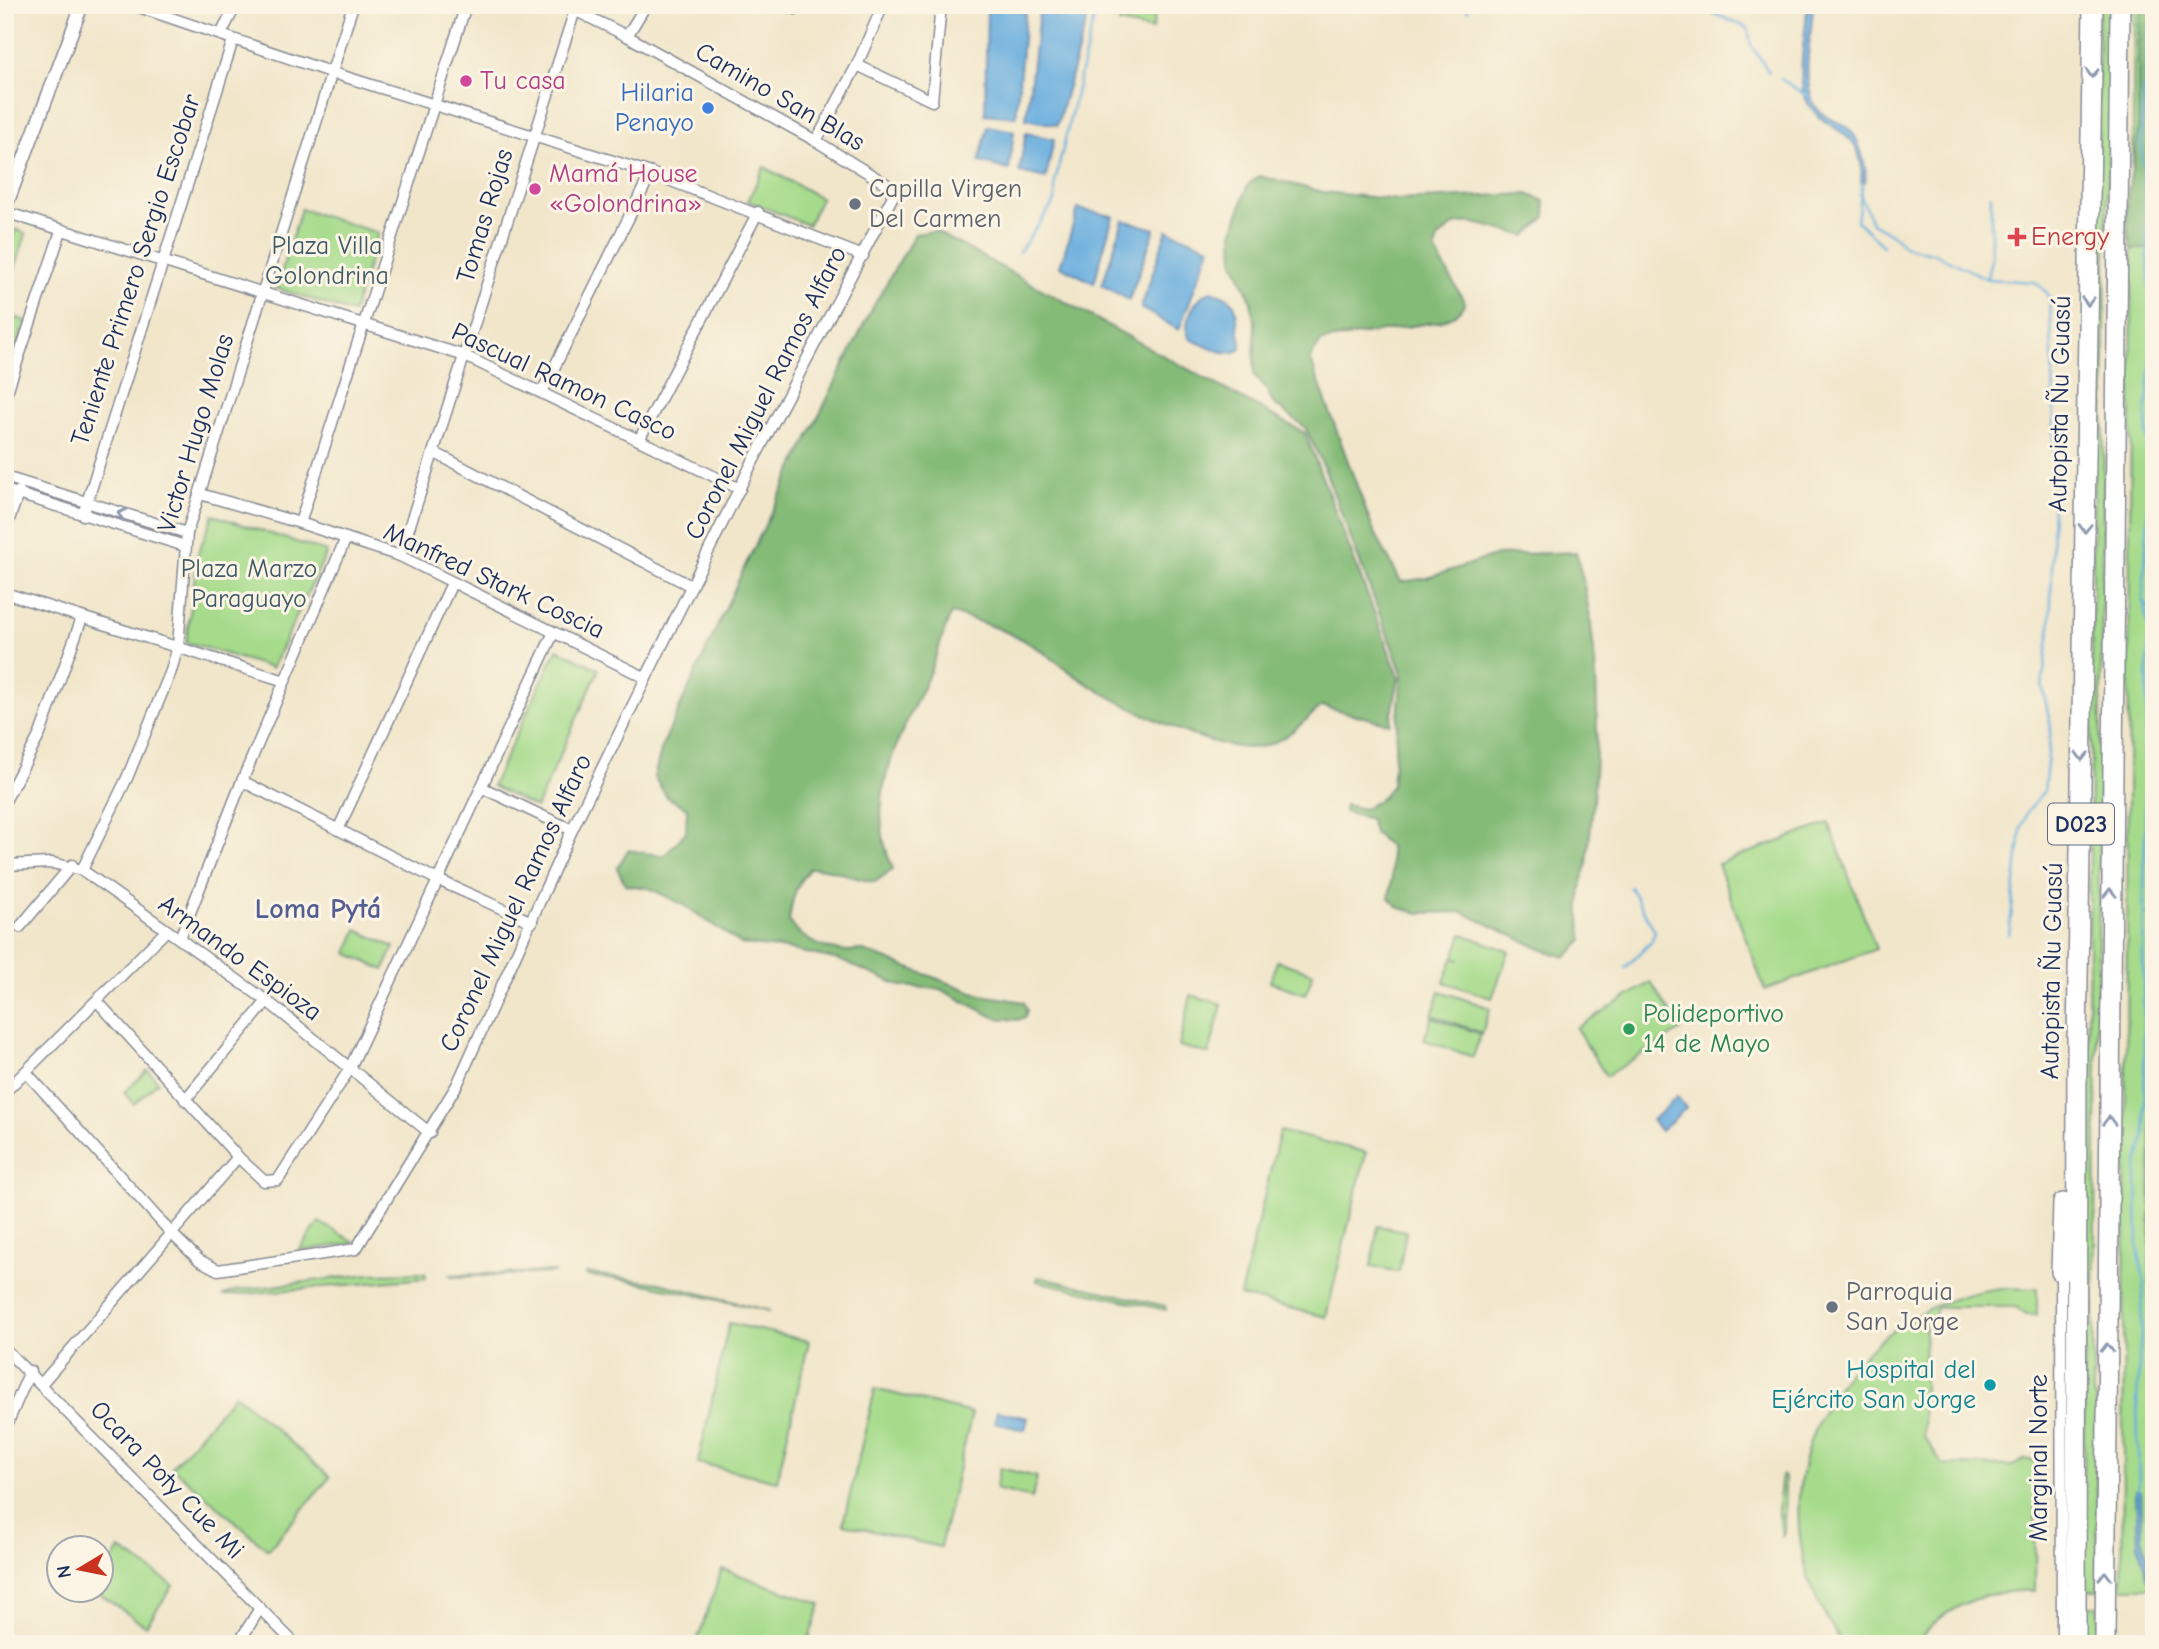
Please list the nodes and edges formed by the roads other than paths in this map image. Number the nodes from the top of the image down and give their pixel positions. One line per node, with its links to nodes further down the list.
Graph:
1 (82, 5): 25 (street)
2 (133, 5): 15 (street)
3 (236, 5): 15 (street)
4 (354, 5): 19 (street, Victor Hugo Molas)
5 (466, 5): 20 (street)
6 (564, 5): 14 (street, Camino San Blas)
7 (646, 5): 16 (street)
8 (784, 5): 9 (street)
9 (802, 5)
10 (883, 5): 18 (street)
11 (941, 5): 18 (street)
12 (2093, 5): 73 (highway, Autopista Ñu Guasú / D023, one-way to 73)
13 (2120, 5): 91 (highway, Autopista Ñu Guasú / D023, one-way to 13)
14 (582, 10): 16 (street, Camino San Blas); 21 (street, Tomas Rojas)
15 (221, 34): 17 (street)
16 (627, 36): 22 (street, Camino San Blas)
17 (233, 40): 19 (street); 29 (street, Teniente Primero Sergio Escobar)
18 (857, 65): 22 (street)
19 (330, 72): 20 (street); 30 (street, Victor Hugo Molas)
20 (432, 104): 21 (street); 31 (street)
21 (534, 136): 23 (street); 32 (street, Tomas Rojas)
22 (817, 141): 24 (street, Camino San Blas)
23 (651, 173): 26 (street); 33 (street)
24 (893, 196): 28 (street, Coronel Miguel Ramos Alfaro)
25 (5, 211): 27 (street, Pascual Ramon Casco)
26 (758, 212): 28 (street); 35 (street)
27 (61, 231): 29 (street, Pascual Ramon Casco); 34 (street)
28 (863, 256): 39 (street, Coronel Miguel Ramos Alfaro)
29 (162, 262): 30 (street, Pascual Ramon Casco); 43 (street, Teniente Primero Sergio Escobar)
30 (264, 291): 31 (street, Pascual Ramon Casco); 41 (street, Victor Hugo Molas)
31 (363, 326): 32 (street, Pascual Ramon Casco); 45 (street)
32 (465, 356): 33 (street, Pascual Ramon Casco); 36 (street, Tomas Rojas)
33 (541, 392): 35 (street, Pascual Ramon Casco)
34 (5, 398)
35 (639, 440): 39 (street, Pascual Ramon Casco)
36 (435, 453): 50 (street, Tomas Rojas); 52 (street)
37 (5, 477): 38 (street)
38 (22, 482): 42 (street); 43 (street)
39 (740, 489): 52 (street, Coronel Miguel Ramos Alfaro)
40 (5, 490): 42 (street)
41 (200, 494): 45 (street, Manfred Stark Coscia); 47 (street, Victor Hugo Molas)
42 (18, 495): 44 (street); 46 (street)
43 (86, 503): 44 (street, Teniente Primero Sergio Escobar); 47 (street, one-way to 43)
44 (83, 515): 49 (street)
45 (300, 523): 48 (street, Manfred Stark Coscia)
46 (5, 531)
47 (187, 533): 49 (street, Victor Hugo Molas)
48 (346, 538): 50 (street, Manfred Stark Coscia); 58 (street)
49 (185, 547): 56 (street, Victor Hugo Molas)
50 (400, 556): 51 (street, Manfred Stark Coscia)
51 (452, 583): 55 (street, Manfred Stark Coscia); 62 (street)
52 (691, 586): 57 (street, Coronel Miguel Ramos Alfaro)
53 (5, 593): 54 (street)
54 (82, 618): 56 (street); 61 (street)
55 (553, 634): 57 (street, Manfred Stark Coscia); 60 (street)
56 (178, 646): 58 (street); 65 (street, Victor Hugo Molas)
57 (646, 678): 63 (street, Coronel Miguel Ramos Alfaro)
58 (285, 681): 59 (street)
59 (242, 781): 62 (street); 70 (street)
60 (483, 788): 63 (street); 66 (street)
61 (5, 801)
62 (338, 830): 66 (street)
63 (572, 830): 67 (street, Coronel Miguel Ramos Alfaro)
64 (5, 865): 65 (street)
65 (77, 868): 68 (street, Victor Hugo Molas); 69 (street, Armando Espioza)
66 (438, 880): 67 (street); 74 (street)
67 (532, 922): 78 (street, Coronel Miguel Ramos Alfaro)
68 (20, 927)
69 (166, 931): 70 (street, Armando Espioza); 72 (street)
70 (180, 939): 71 (street, Armando Espioza)
71 (267, 1001): 74 (street, Armando Espioza); 77 (street)
72 (98, 1002): 75 (street); 77 (street)
73 (2077, 1045): 81 (highway); 90 (highway, Autopista Ñu Guasú / D023)
74 (349, 1070): 78 (street, Armando Espioza); 79 (street)
75 (26, 1072): 76 (street); 80 (street, Coronel Miguel Ramos Alfaro)
76 (5, 1092)
77 (185, 1100): 79 (street)
78 (430, 1133): 80 (street, Coronel Miguel Ramos Alfaro)
79 (238, 1157): 80 (street)
80 (172, 1234): 84 (street)
81 (2061, 1272): 89 (street, Marginal Norte)
82 (5, 1349): 83 (street, Ocara Poty Cue Mi)
83 (30, 1371): 84 (street, Ocara Poty Cue Mi); 85 (street)
84 (42, 1383): 86 (street, Ocara Poty Cue Mi)
85 (5, 1429)
86 (260, 1608): 87 (street); 88 (street, Ocara Poty Cue Mi)
87 (238, 1644)
88 (295, 1644)
89 (2062, 1644)
90 (2076, 1644)
91 (2105, 1644)

